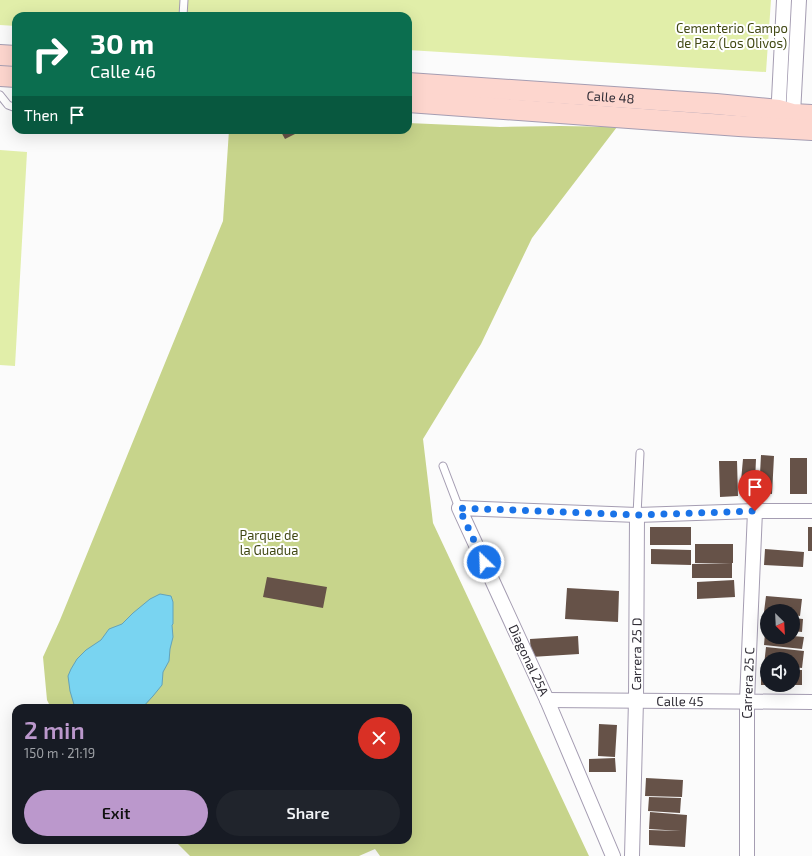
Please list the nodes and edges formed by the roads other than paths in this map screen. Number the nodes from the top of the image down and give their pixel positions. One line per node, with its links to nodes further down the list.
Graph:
1 (184, 0): 4 (lane)
2 (784, 0): 13 (street)
3 (799, 0): 13 (street)
4 (183, 12)
5 (0, 55): 6 (main road)
6 (12, 56)
7 (0, 76): 8 (main road)
8 (12, 76)
9 (412, 83): 13 (main road, Calle 48)
10 (0, 95): 12 (lane)
11 (412, 102): 13 (main road, Calle 48)
12 (12, 106)
13 (795, 121)
14 (640, 453): 19 (lane, Carrera 25 D)
15 (444, 466): 16 (lane, Diagonal 25A)
16 (459, 508): 19 (street); 20 (street, Diagonal 25A)
17 (755, 511): 18 (street); 19 (street); 22 (street, Carrera 25 C)
18 (812, 511)
19 (637, 515): 21 (street, Carrera 25 D)
20 (547, 700): 21 (street, Calle 45); 24 (street, Diagonal 25A)
21 (636, 700): 22 (street, Calle 45); 25 (street, Carrera 25 D)
22 (747, 701): 23 (street, Calle 45); 26 (street, Carrera 25 C)
23 (812, 702)
24 (613, 856)
25 (632, 856)
26 (747, 856)

